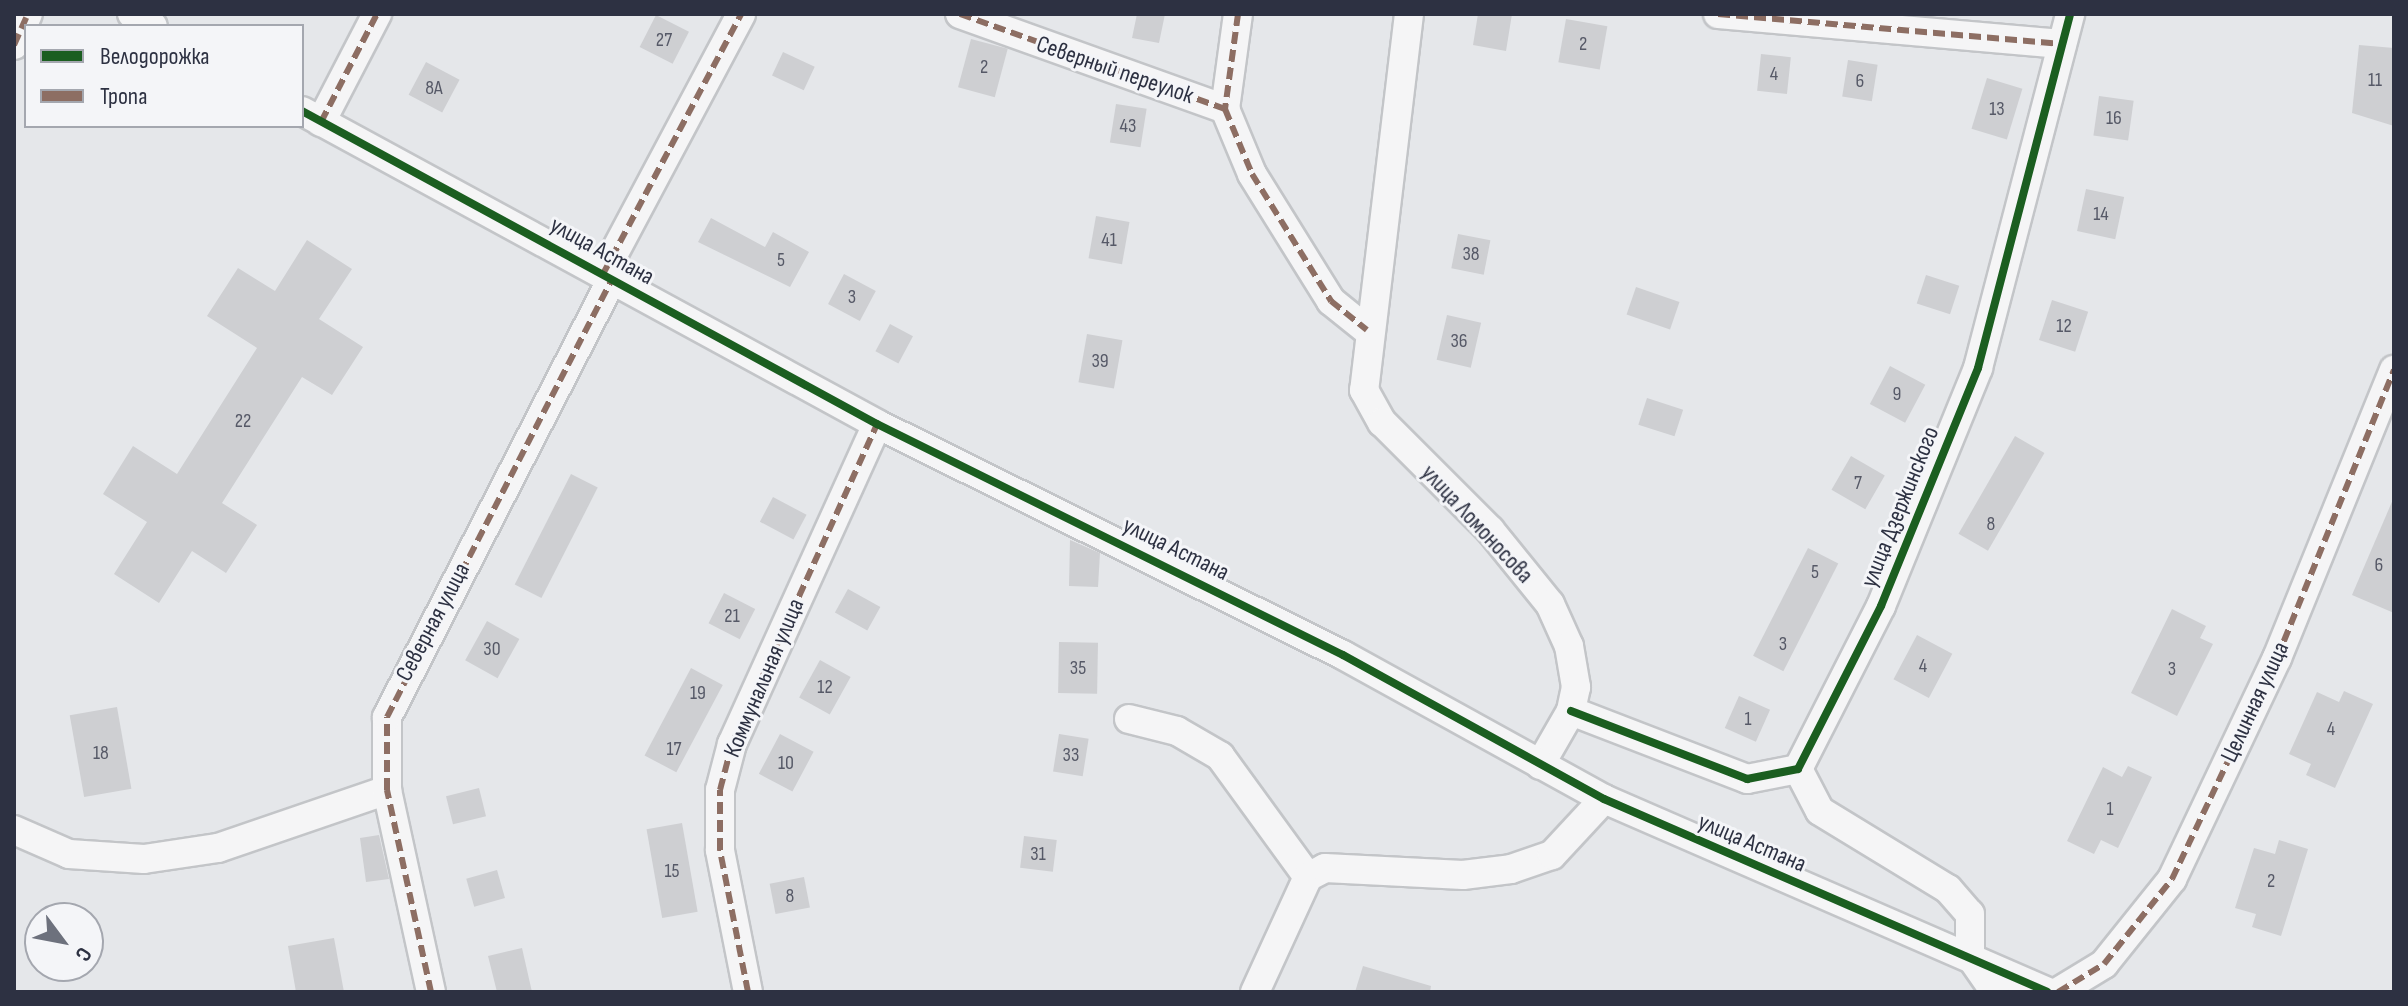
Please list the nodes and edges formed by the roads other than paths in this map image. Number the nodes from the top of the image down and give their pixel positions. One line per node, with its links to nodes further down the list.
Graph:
1 (28, 14): 12 (street)
2 (132, 14): 10 (street)
3 (377, 14): 14 (street)
4 (741, 14): 15 (street, Северная улица)
5 (960, 14): 13 (street, Северный переулок)
6 (1238, 14): 13 (street)
7 (1409, 14): 16 (street, улица Ломоносова)
8 (1718, 14): 11 (street)
9 (2070, 14): 11 (street, улица Дзержинского)
10 (150, 24)
11 (2062, 44): 22 (street, улица Дзержинского)
12 (14, 45)
13 (1225, 109): 16 (street)
14 (312, 117): 15 (street, улица Астана)
15 (608, 277): 18 (street, улица Астана); 23 (street, Северная улица)
16 (1367, 330): 19 (street, улица Ломоносова)
17 (2394, 370): 33 (street, Целинная улица)
18 (877, 424): 21 (street, улица Астана); 29 (street, Коммунальная улица)
19 (1571, 711): 21 (street, улица Ломоносова); 22 (street)
20 (1129, 719): 26 (street)
21 (1540, 765): 24 (street, улица Астана)
22 (1798, 769): 27 (street)
23 (387, 790): 25 (street); 28 (street, Северная улица)
24 (1604, 799): 26 (street); 27 (street, улица Астана)
25 (14, 830)
26 (1308, 877): 30 (street)
27 (1970, 956): 31 (street); 32 (street, улица Астана)
28 (431, 992)
29 (748, 992)
30 (1255, 992)
31 (1995, 992)
32 (2047, 992)
33 (2058, 992)

